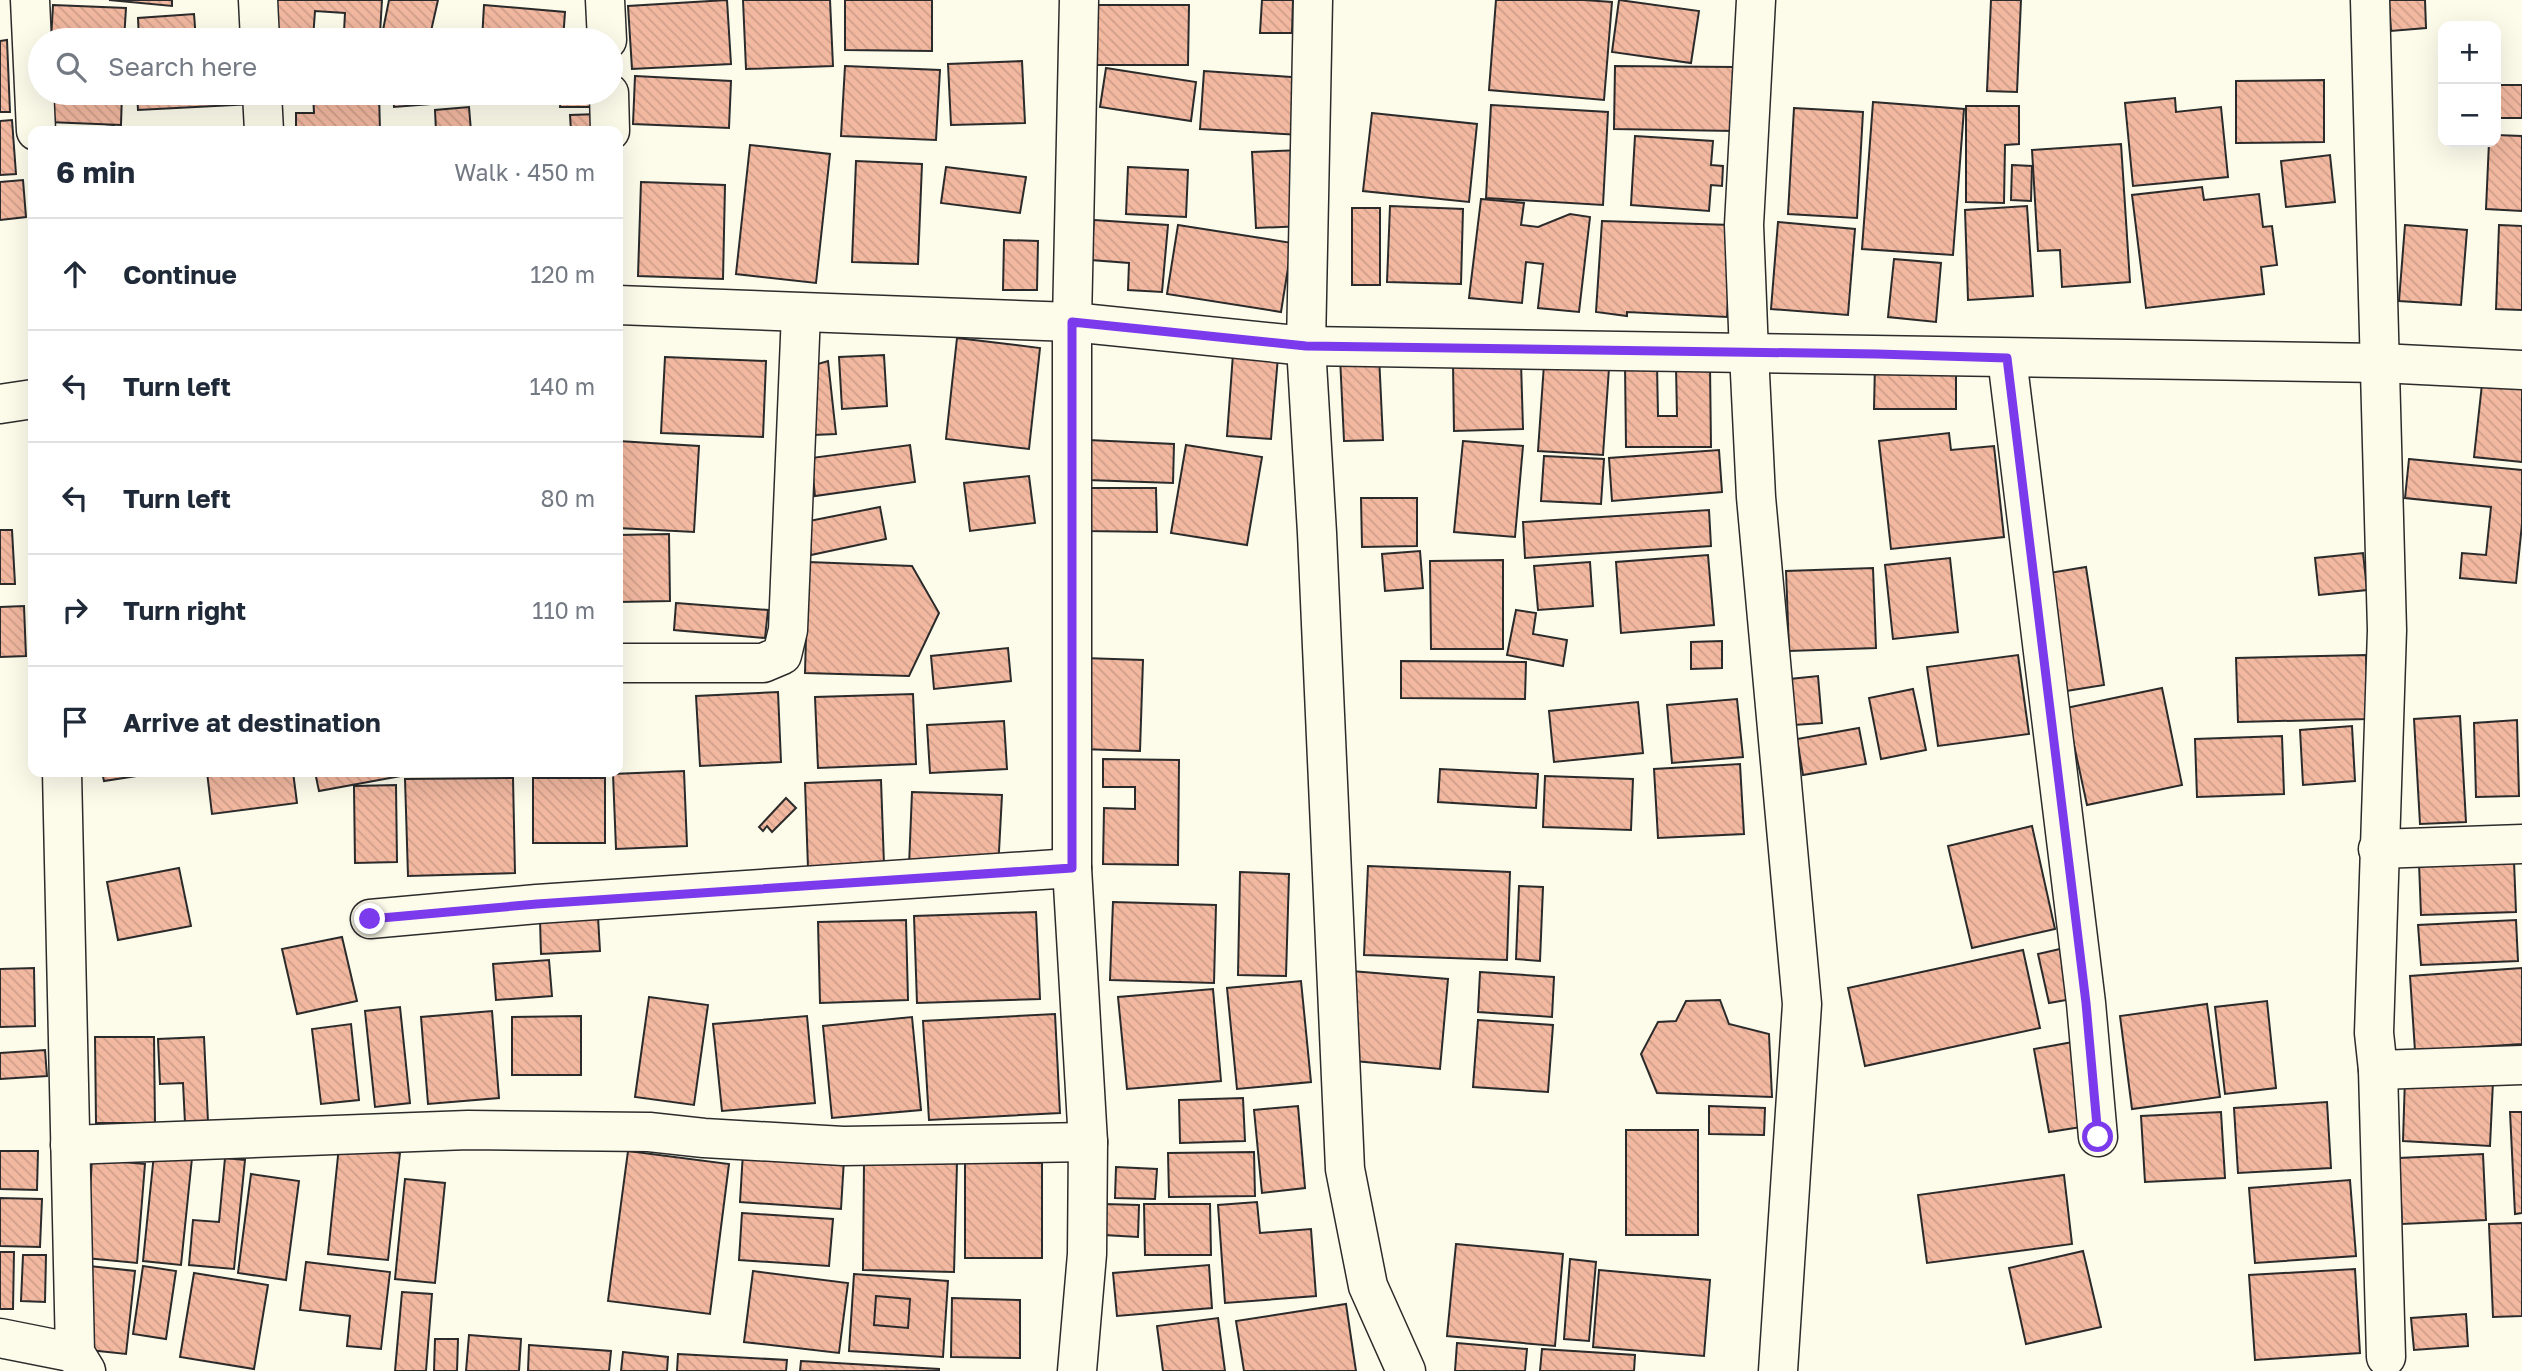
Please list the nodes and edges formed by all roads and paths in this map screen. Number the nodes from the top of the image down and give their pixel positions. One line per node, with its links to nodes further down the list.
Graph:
1 (30, 0): 8 (street)
2 (258, 0): 9 (street)
3 (605, 0): 10 (street)
4 (1079, 0): 19 (street)
5 (1313, 0): 20 (street)
6 (1756, 0): 21 (street)
7 (2370, 0): 23 (street)
8 (31, 28)
9 (259, 28)
10 (606, 28)
11 (35, 105): 14 (street)
12 (263, 105): 15 (street)
13 (609, 105): 16 (street)
14 (36, 126)
15 (264, 126)
16 (610, 126)
17 (623, 305): 18 (street)
18 (800, 313): 19 (street); 27 (street)
19 (1072, 322): 20 (street); 31 (street)
20 (1306, 346): 21 (street); 42 (street)
21 (1749, 353): 22 (street); 43 (street)
22 (2007, 358): 23 (street); 35 (street)
23 (2380, 363): 24 (street); 30 (street)
24 (2522, 370)
25 (28, 400): 26 (street)
26 (0, 404)
27 (623, 663)
28 (62, 777): 37 (street)
29 (2522, 844): 30 (street)
30 (2378, 849): 34 (street)
31 (1072, 868): 32 (street); 36 (street)
32 (370, 919)
33 (2522, 1065): 34 (street)
34 (2378, 1070): 39 (street)
35 (2098, 1137)
36 (1088, 1142): 37 (street); 41 (street)
37 (70, 1145): 40 (street)
38 (0, 1338): 40 (street)
39 (2386, 1357)
40 (80, 1362)
41 (1077, 1371)
42 (1406, 1371)
43 (1778, 1371)

